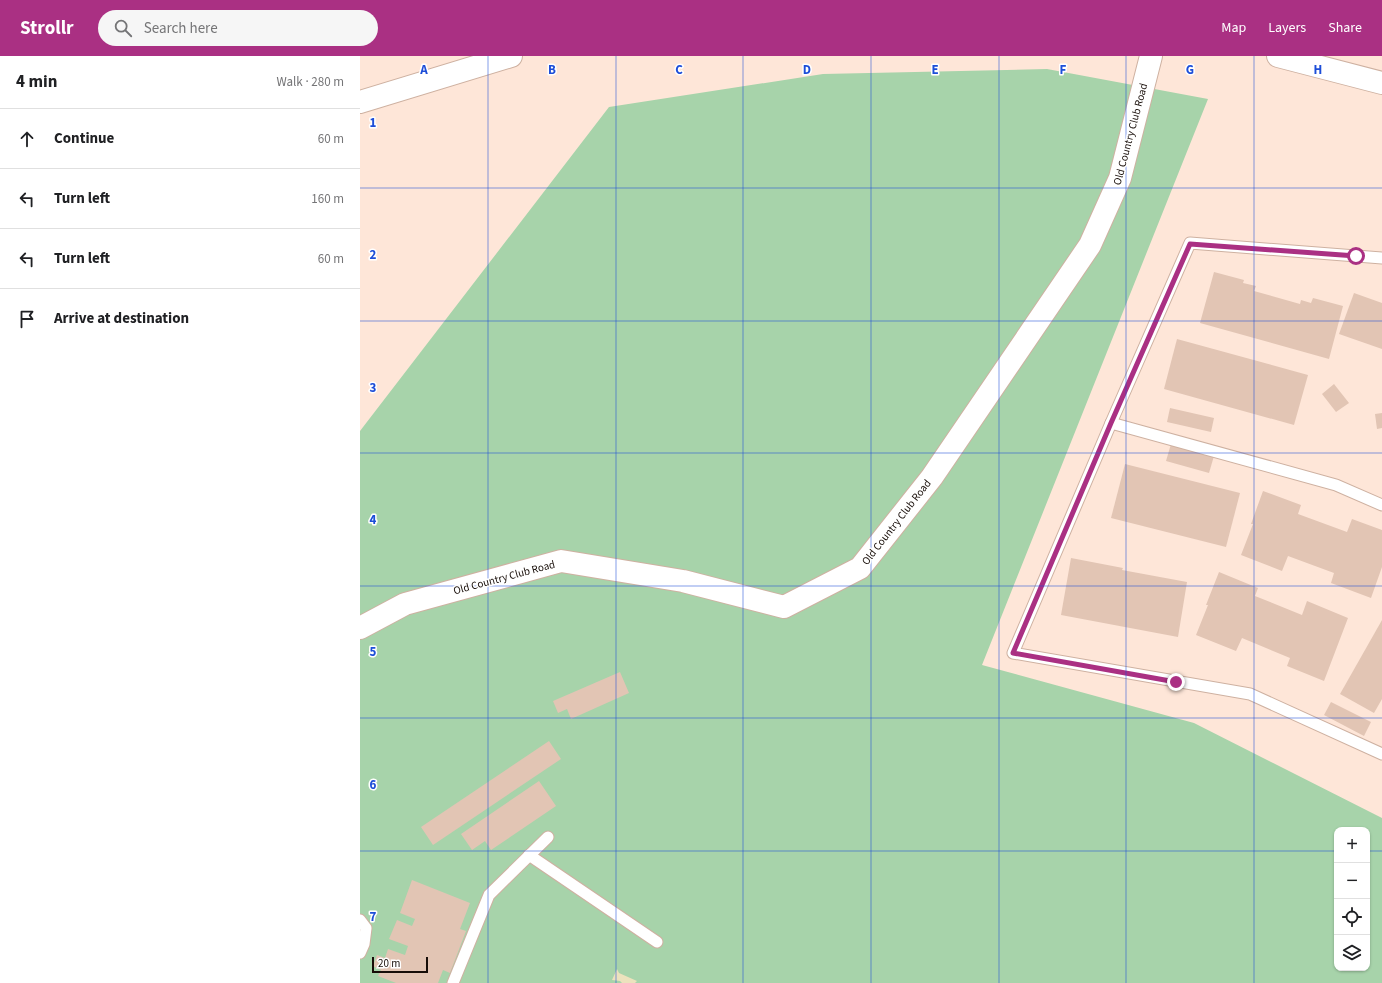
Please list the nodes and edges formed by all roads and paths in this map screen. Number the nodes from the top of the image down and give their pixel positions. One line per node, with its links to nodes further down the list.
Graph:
1 (511, 56): 5 (street)
2 (1151, 56): 9 (street, Old Country Club Road)
3 (1278, 56): 4 (street)
4 (1382, 83)
5 (360, 102)
6 (1382, 258): 7 (lane)
7 (1111, 423): 8 (lane); 10 (lane)
8 (1382, 505)
9 (360, 628)
10 (1382, 754)
11 (548, 837): 12 (lane)
12 (529, 855): 14 (lane); 16 (lane)
13 (360, 920): 15 (lane)
14 (657, 942)
15 (360, 953)
16 (453, 983)

